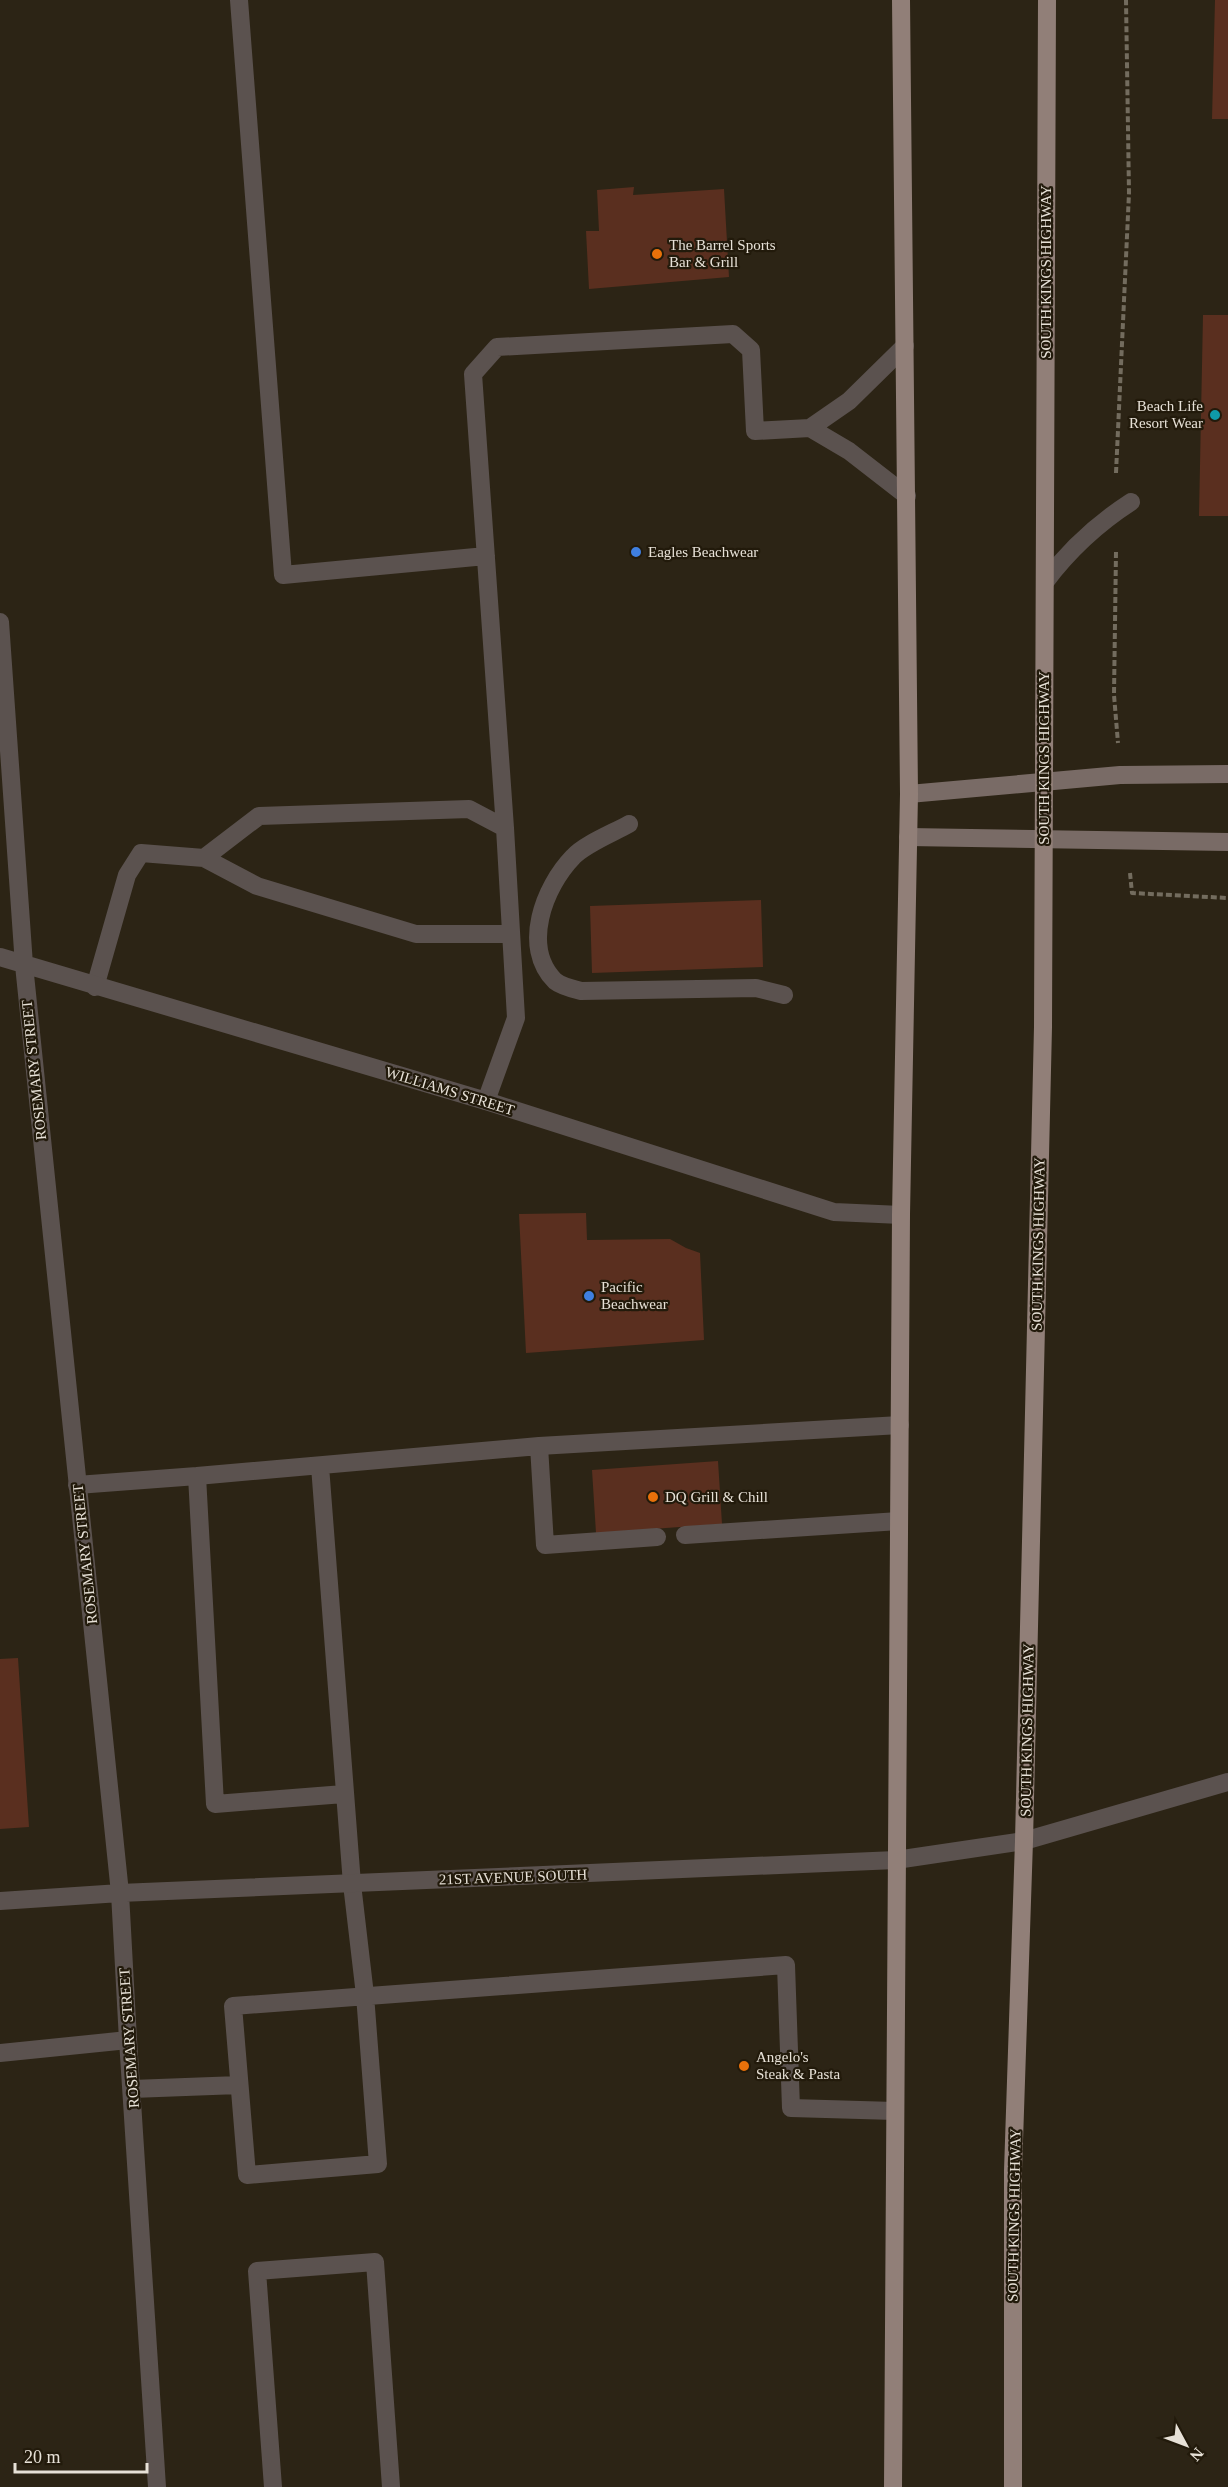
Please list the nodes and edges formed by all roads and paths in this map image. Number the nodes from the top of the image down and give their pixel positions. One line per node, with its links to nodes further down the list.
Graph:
1 (239, 0): 9 (street)
2 (901, 0): 5 (main road)
3 (1047, 0): 10 (main road, SOUTH KINGS HIGHWAY)
4 (1126, 0): 8 (path)
5 (905, 346): 6 (street); 7 (main road)
6 (810, 428): 7 (street); 9 (street)
7 (907, 496): 15 (main road)
8 (1124, 507): 10 (street); 13 (path)
9 (486, 556): 17 (street)
10 (1045, 582): 14 (main road, SOUTH KINGS HIGHWAY)
11 (0, 622): 26 (street, ROSEMARY STREET)
12 (1228, 774): 13 (main road)
13 (1120, 775): 14 (main road)
14 (1044, 782): 15 (main road); 19 (main road, SOUTH KINGS HIGHWAY)
15 (909, 794): 18 (main road)
16 (629, 824): 28 (street)
17 (505, 828): 22 (street); 24 (street)
18 (908, 837): 19 (main road); 30 (main road)
19 (1043, 840): 20 (main road); 41 (main road, SOUTH KINGS HIGHWAY)
20 (1127, 842): 21 (main road); 23 (path)
21 (1228, 842)
22 (204, 858): 24 (street); 27 (street)
23 (1228, 898)
24 (510, 934): 29 (street)
25 (0, 957): 26 (street, WILLIAMS STREET)
26 (24, 965): 27 (street, WILLIAMS STREET); 35 (street, ROSEMARY STREET)
27 (95, 987): 29 (street, WILLIAMS STREET)
28 (784, 995)
29 (486, 1101): 30 (street, WILLIAMS STREET)
30 (901, 1215): 31 (main road)
31 (900, 1425): 32 (street); 36 (main road)
32 (539, 1446): 33 (street); 38 (street)
33 (320, 1466): 34 (street); 40 (street)
34 (197, 1476): 35 (street); 40 (street)
35 (77, 1485): 44 (street, ROSEMARY STREET)
36 (899, 1521): 37 (street); 42 (main road)
37 (685, 1535)
38 (657, 1537)
39 (1228, 1782): 41 (street, 21ST AVENUE SOUTH)
40 (344, 1794): 43 (street)
41 (1024, 1841): 42 (street, 21ST AVENUE SOUTH); 56 (main road, SOUTH KINGS HIGHWAY)
42 (896, 1860): 43 (street, 21ST AVENUE SOUTH); 51 (main road)
43 (351, 1884): 44 (street, 21ST AVENUE SOUTH); 46 (street)
44 (120, 1893): 45 (street, 21ST AVENUE SOUTH); 47 (street, ROSEMARY STREET)
45 (0, 1901)
46 (365, 1995): 49 (street); 49 (street); 51 (street)
47 (128, 2040): 48 (street); 50 (street, ROSEMARY STREET)
48 (0, 2053)
49 (239, 2085): 50 (street)
50 (132, 2089): 52 (street, ROSEMARY STREET)
51 (895, 2111): 55 (main road)
52 (157, 2487)
53 (273, 2487): 54 (street)
54 (391, 2487)
55 (893, 2487)
56 (1013, 2487)

